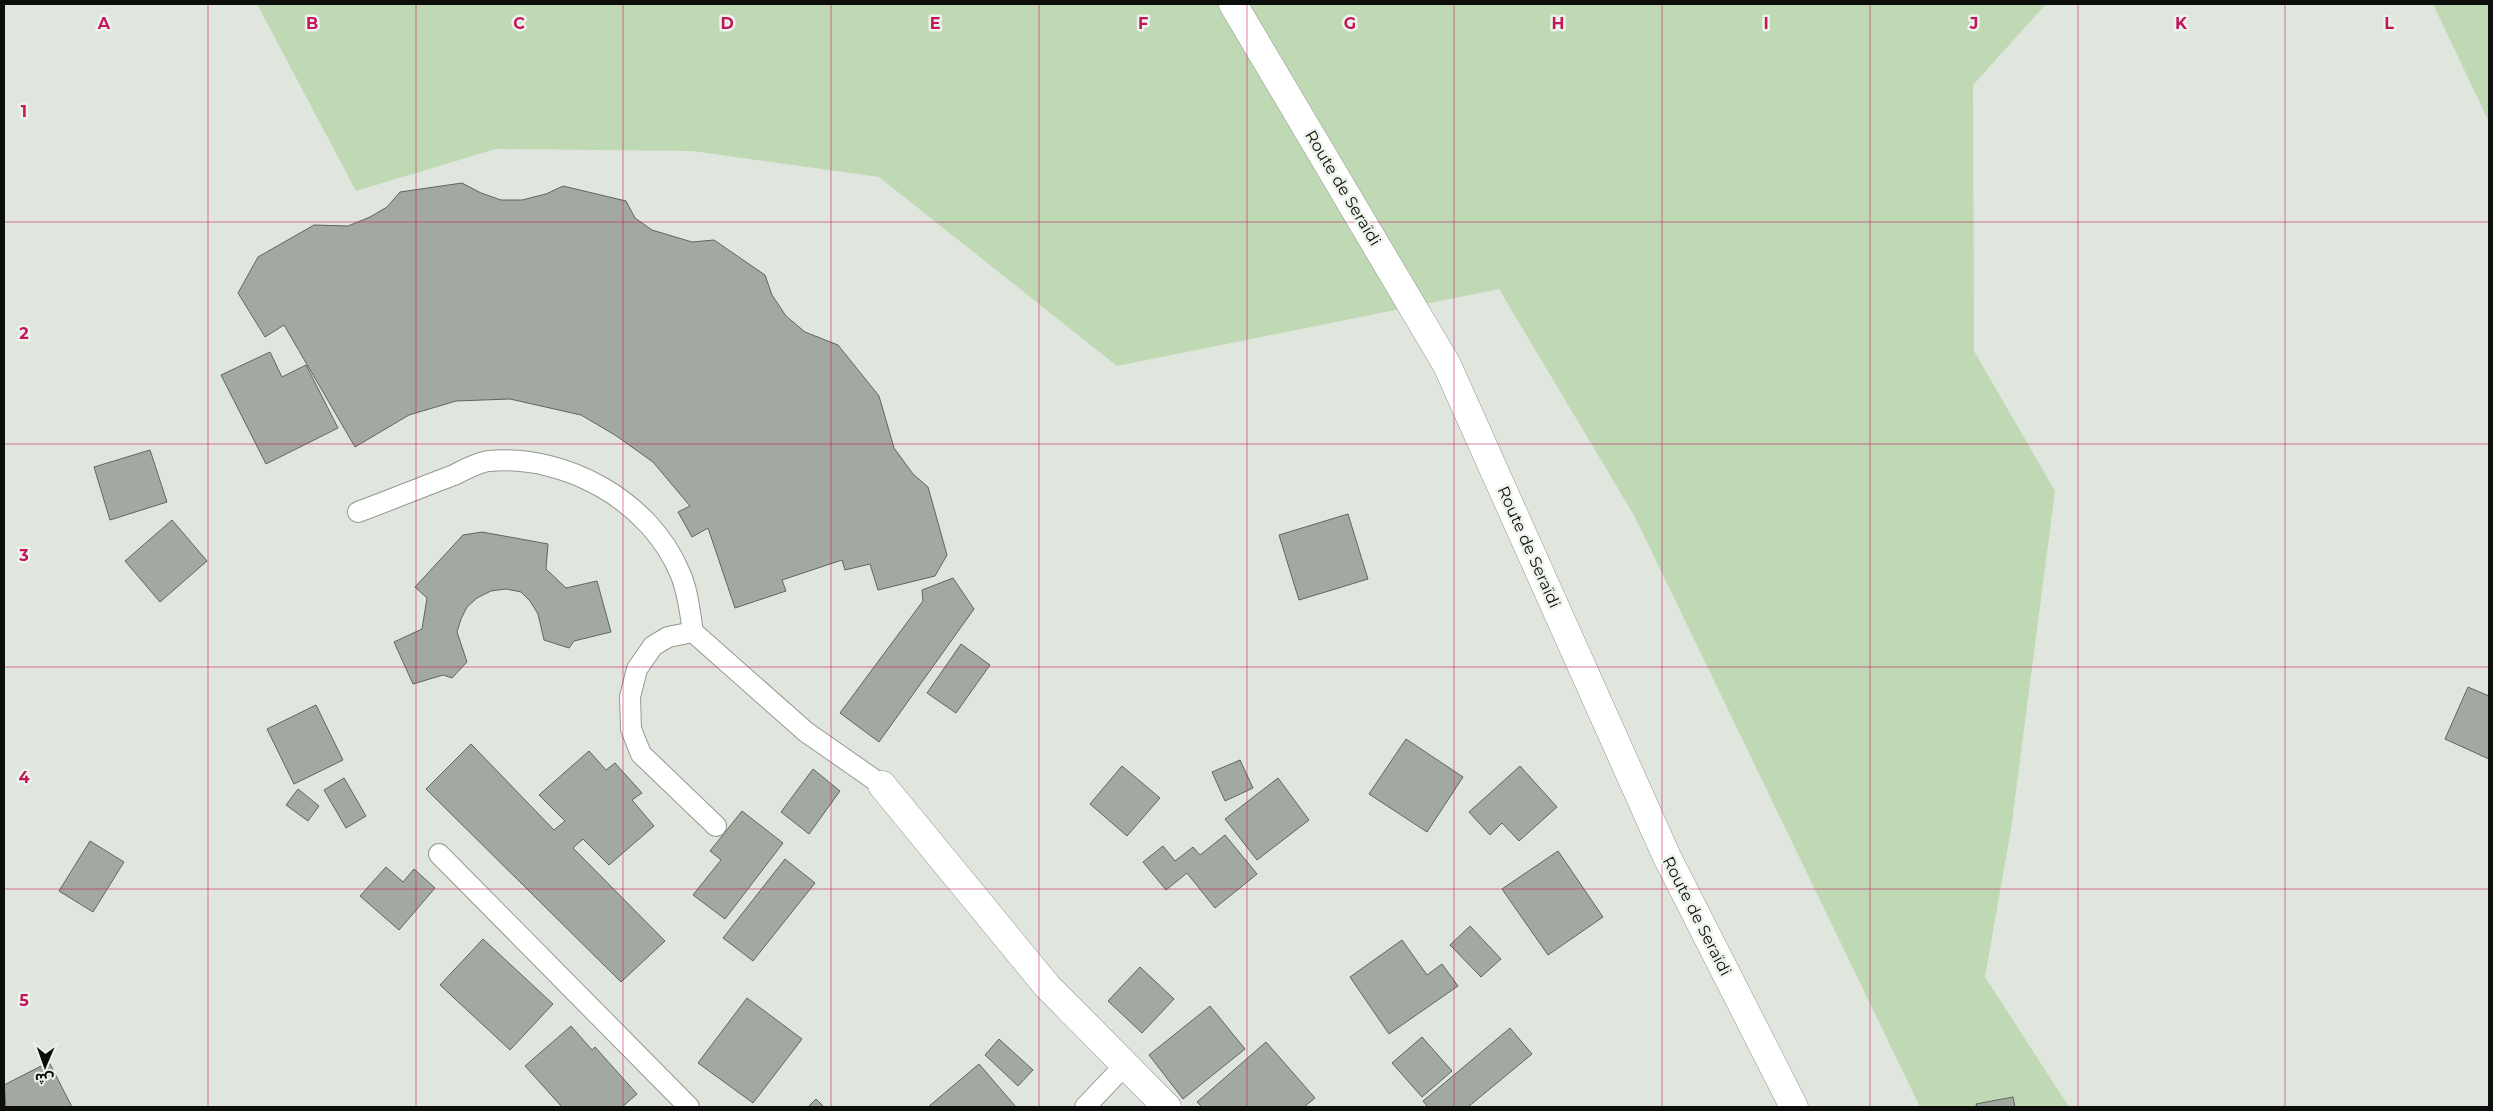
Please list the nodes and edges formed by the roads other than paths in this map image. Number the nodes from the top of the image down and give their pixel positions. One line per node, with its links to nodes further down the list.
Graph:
1 (1233, 4): 11 (main road, Route de Seraïdi)
2 (358, 512): 3 (lane)
3 (692, 632): 4 (lane); 5 (lane)
4 (882, 785): 7 (main road)
5 (716, 826)
6 (439, 854): 8 (lane)
7 (1124, 1066): 9 (lane); 10 (main road)
8 (689, 1107)
9 (1085, 1107)
10 (1166, 1107)
11 (1794, 1107)

